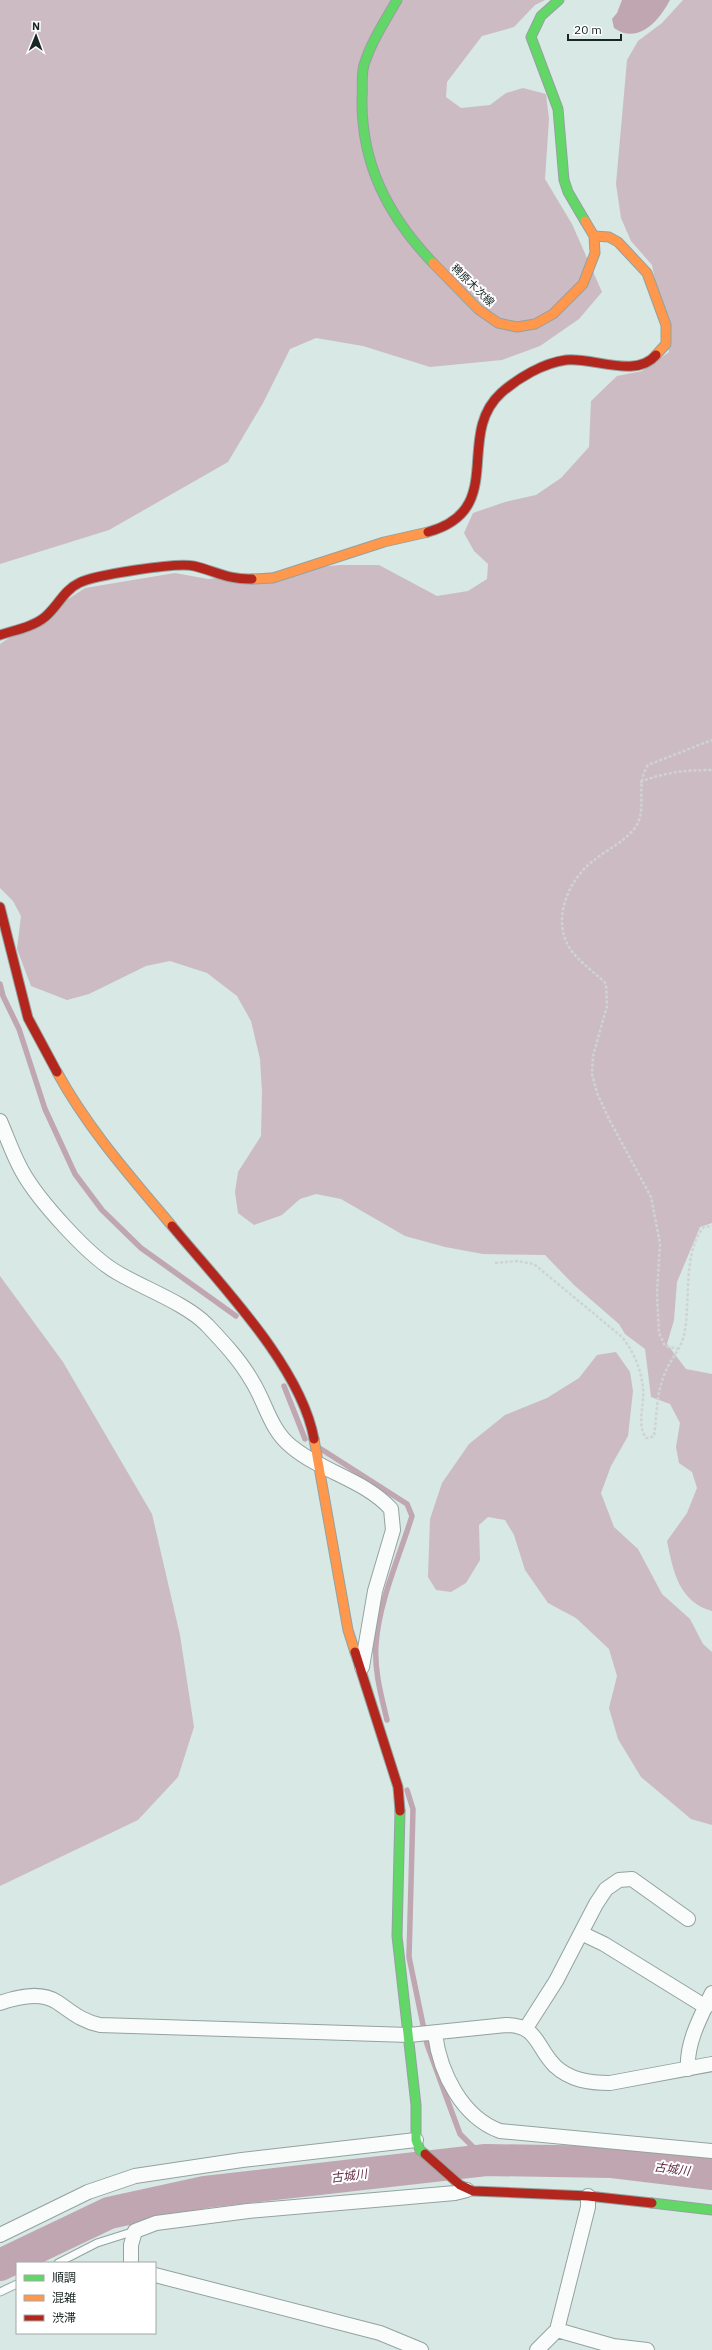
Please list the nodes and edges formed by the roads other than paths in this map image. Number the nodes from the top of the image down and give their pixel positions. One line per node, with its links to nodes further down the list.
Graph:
1 (397, 0): 3 (street, 稗原木次線)
2 (559, 0): 3 (street)
3 (594, 236): 4 (street)
4 (0, 635)
5 (0, 907): 6 (street)
6 (3, 940): 8 (street)
7 (0, 1121): 8 (street)
8 (318, 1461): 9 (street); 9 (street)
9 (361, 1673): 16 (street)
10 (688, 1919): 11 (street)
11 (581, 1933): 14 (street); 15 (street)
12 (712, 1993): 14 (street)
13 (0, 2003): 16 (street)
14 (706, 2007): 18 (street)
15 (526, 2028): 16 (street); 18 (street)
16 (423, 2035): 19 (street); 20 (street)
17 (712, 2064): 18 (street)
18 (688, 2069)
19 (418, 2145): 21 (street); 25 (street)
20 (712, 2151)
21 (463, 2187): 22 (street); 24 (street)
22 (588, 2196): 23 (street); 31 (street)
23 (712, 2210)
24 (135, 2231): 26 (lane); 27 (street)
25 (0, 2234)
26 (60, 2262)
27 (131, 2262)
28 (156, 2275): 32 (street)
29 (16, 2284): 30 (lane)
30 (0, 2292)
31 (557, 2330): 33 (street); 34 (street)
32 (421, 2350)
33 (537, 2350)
34 (647, 2350)

